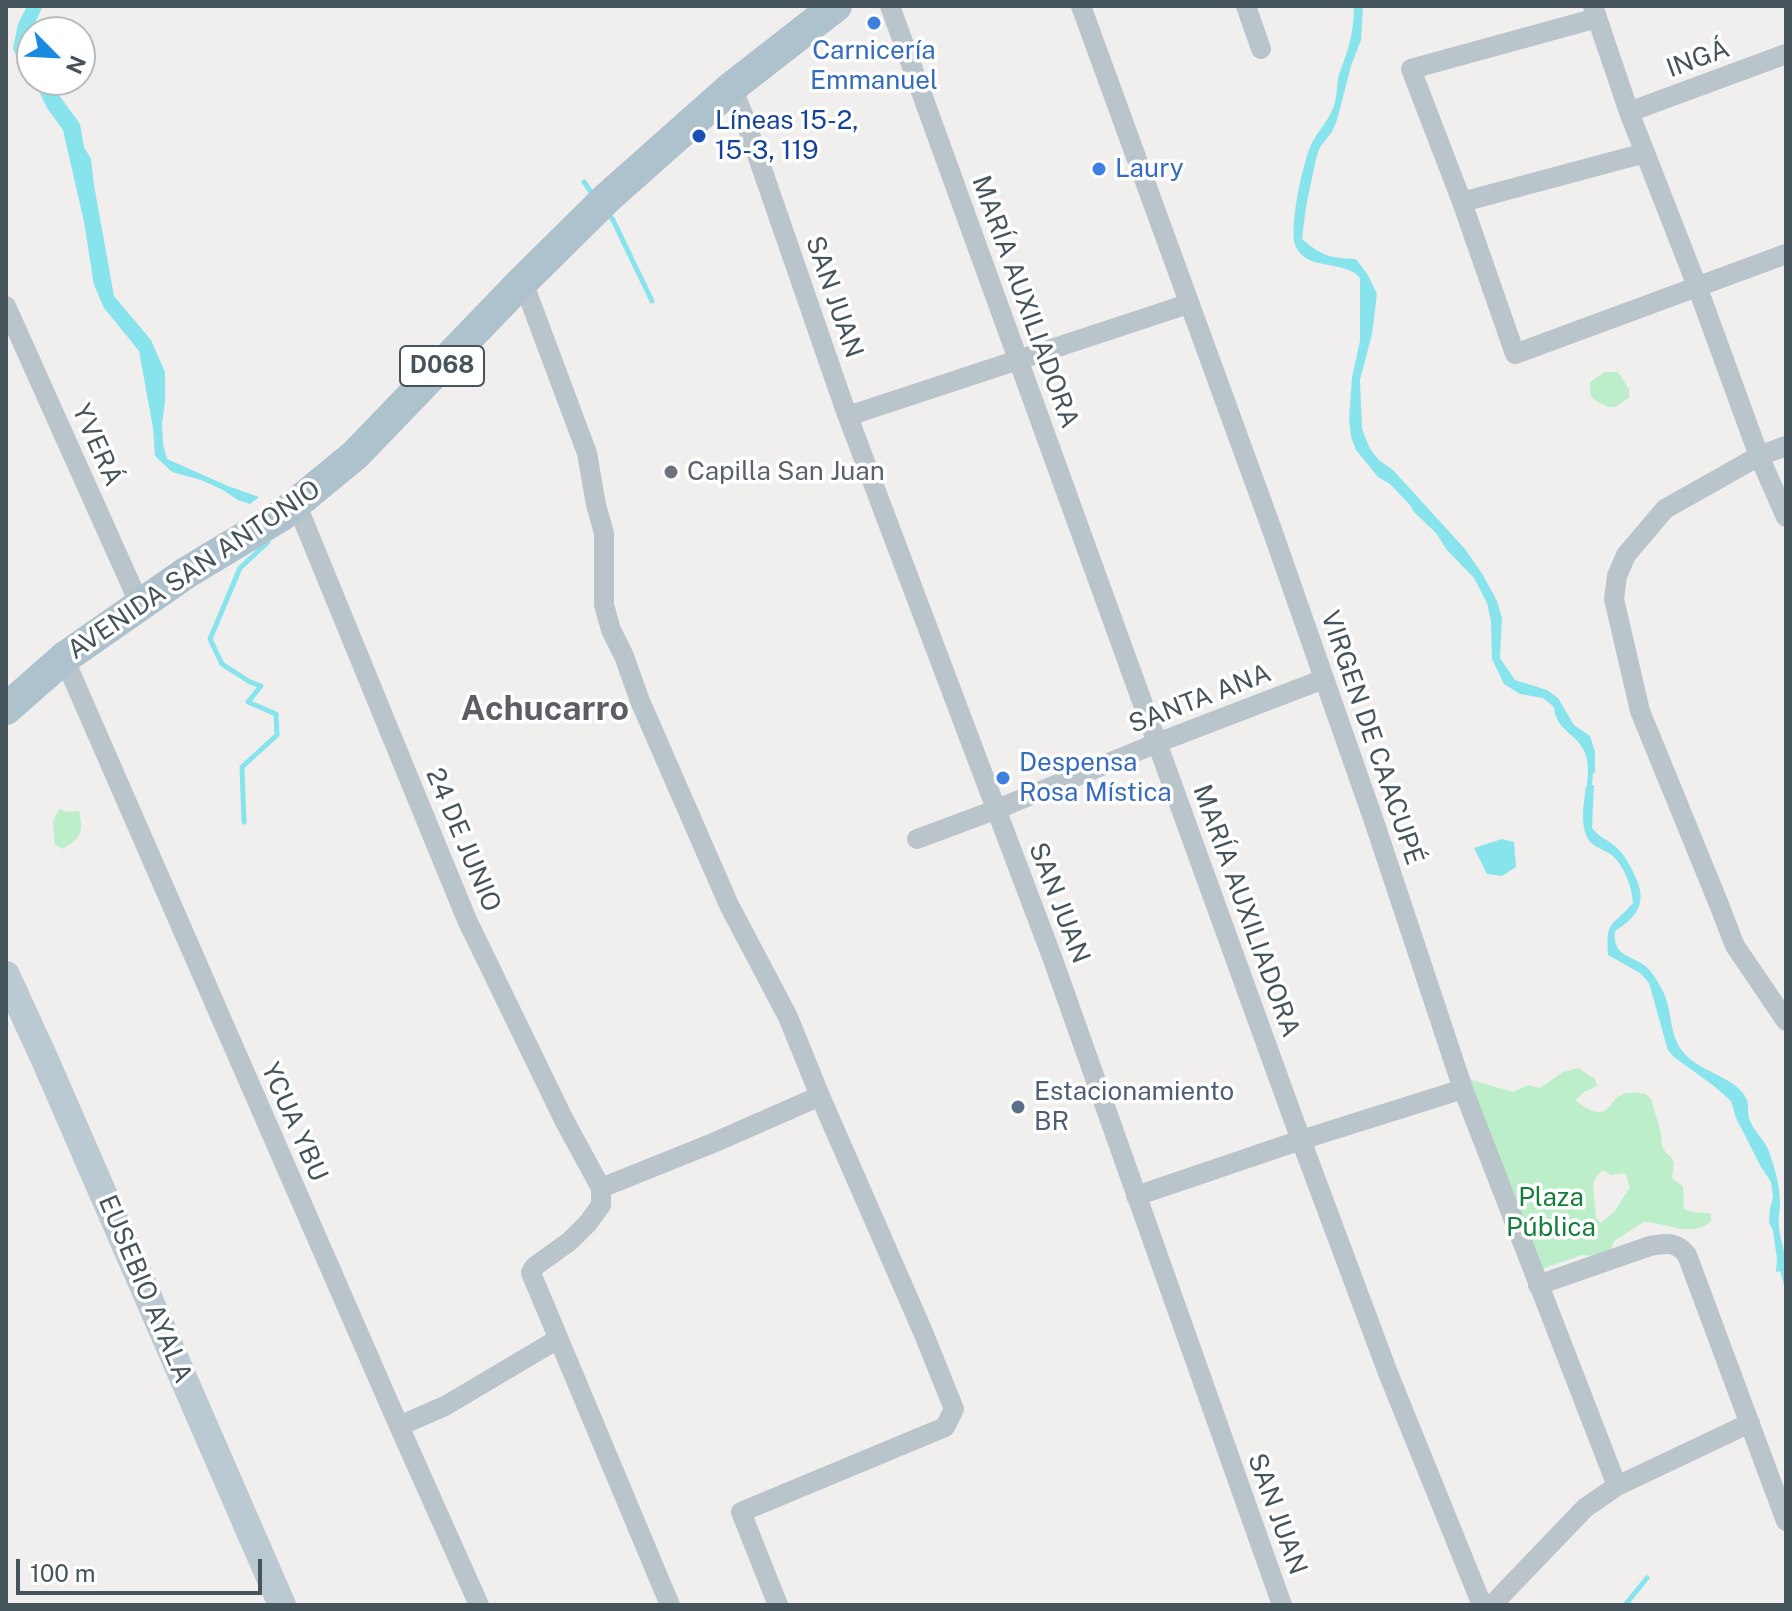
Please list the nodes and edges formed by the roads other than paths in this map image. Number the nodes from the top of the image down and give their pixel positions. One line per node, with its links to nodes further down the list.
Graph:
1 (836, 6): 8 (main road, AVENIDA SAN ANTONIO / D068)
2 (890, 6): 17 (street, MARÍA AUXILIADORA)
3 (1081, 6): 15 (street, VIRGEN DE CAACUPÉ)
4 (1246, 6): 6 (street)
5 (1595, 12): 9 (street); 11 (street)
6 (1261, 49)
7 (1786, 54): 9 (street, INGÁ)
8 (732, 87): 13 (main road, AVENIDA SAN ANTONIO / D068); 18 (street, SAN JUAN)
9 (1629, 112): 10 (street)
10 (1645, 153): 11 (street); 14 (street)
11 (1462, 202): 14 (street)
12 (1786, 254): 14 (street)
13 (523, 282): 21 (main road, AVENIDA SAN ANTONIO / D068); 33 (street)
14 (1697, 286): 20 (street)
15 (1188, 304): 17 (street); 25 (street, VIRGEN DE CAACUPÉ)
16 (6, 306): 23 (street, YVERÁ)
17 (1019, 361): 18 (street); 27 (street, MARÍA AUXILIADORA)
18 (848, 416): 28 (street, SAN JUAN)
19 (1786, 446): 20 (street)
20 (1759, 456): 22 (street); 31 (street)
21 (281, 515): 23 (main road, AVENIDA SAN ANTONIO / D068); 35 (street, 24 DE JUNIO)
22 (1786, 517)
23 (140, 605): 24 (main road, AVENIDA SAN ANTONIO / D068)
24 (64, 658): 26 (main road, AVENIDA SAN ANTONIO / D068); 40 (street, YCUA YBU)
25 (1324, 679): 27 (street, SANTA ANA); 32 (street, VIRGEN DE CAACUPÉ)
26 (6, 709)
27 (1157, 743): 28 (street, SANTA ANA); 34 (street, MARÍA AUXILIADORA)
28 (995, 810): 29 (street, SANTA ANA); 36 (street, SAN JUAN)
29 (917, 839)
30 (6, 975): 43 (main road, EUSEBIO AYALA)
31 (1786, 1021)
32 (1463, 1089): 34 (street); 37 (street, VIRGEN DE CAACUPÉ)
33 (820, 1096): 35 (street); 46 (street)
34 (1301, 1140): 36 (street); 48 (street, MARÍA AUXILIADORA)
35 (601, 1188): 38 (street)
36 (1136, 1196): 47 (street, SAN JUAN)
37 (1538, 1285): 39 (street); 41 (street, VIRGEN DE CAACUPÉ)
38 (558, 1339): 40 (street); 45 (street)
39 (1750, 1423): 41 (street); 42 (street)
40 (399, 1426): 44 (street, YCUA YBU)
41 (1617, 1486): 49 (street)
42 (1786, 1521)
43 (282, 1605)
44 (479, 1605)
45 (670, 1605)
46 (778, 1605)
47 (1282, 1605)
48 (1482, 1605)
49 (1492, 1605)

